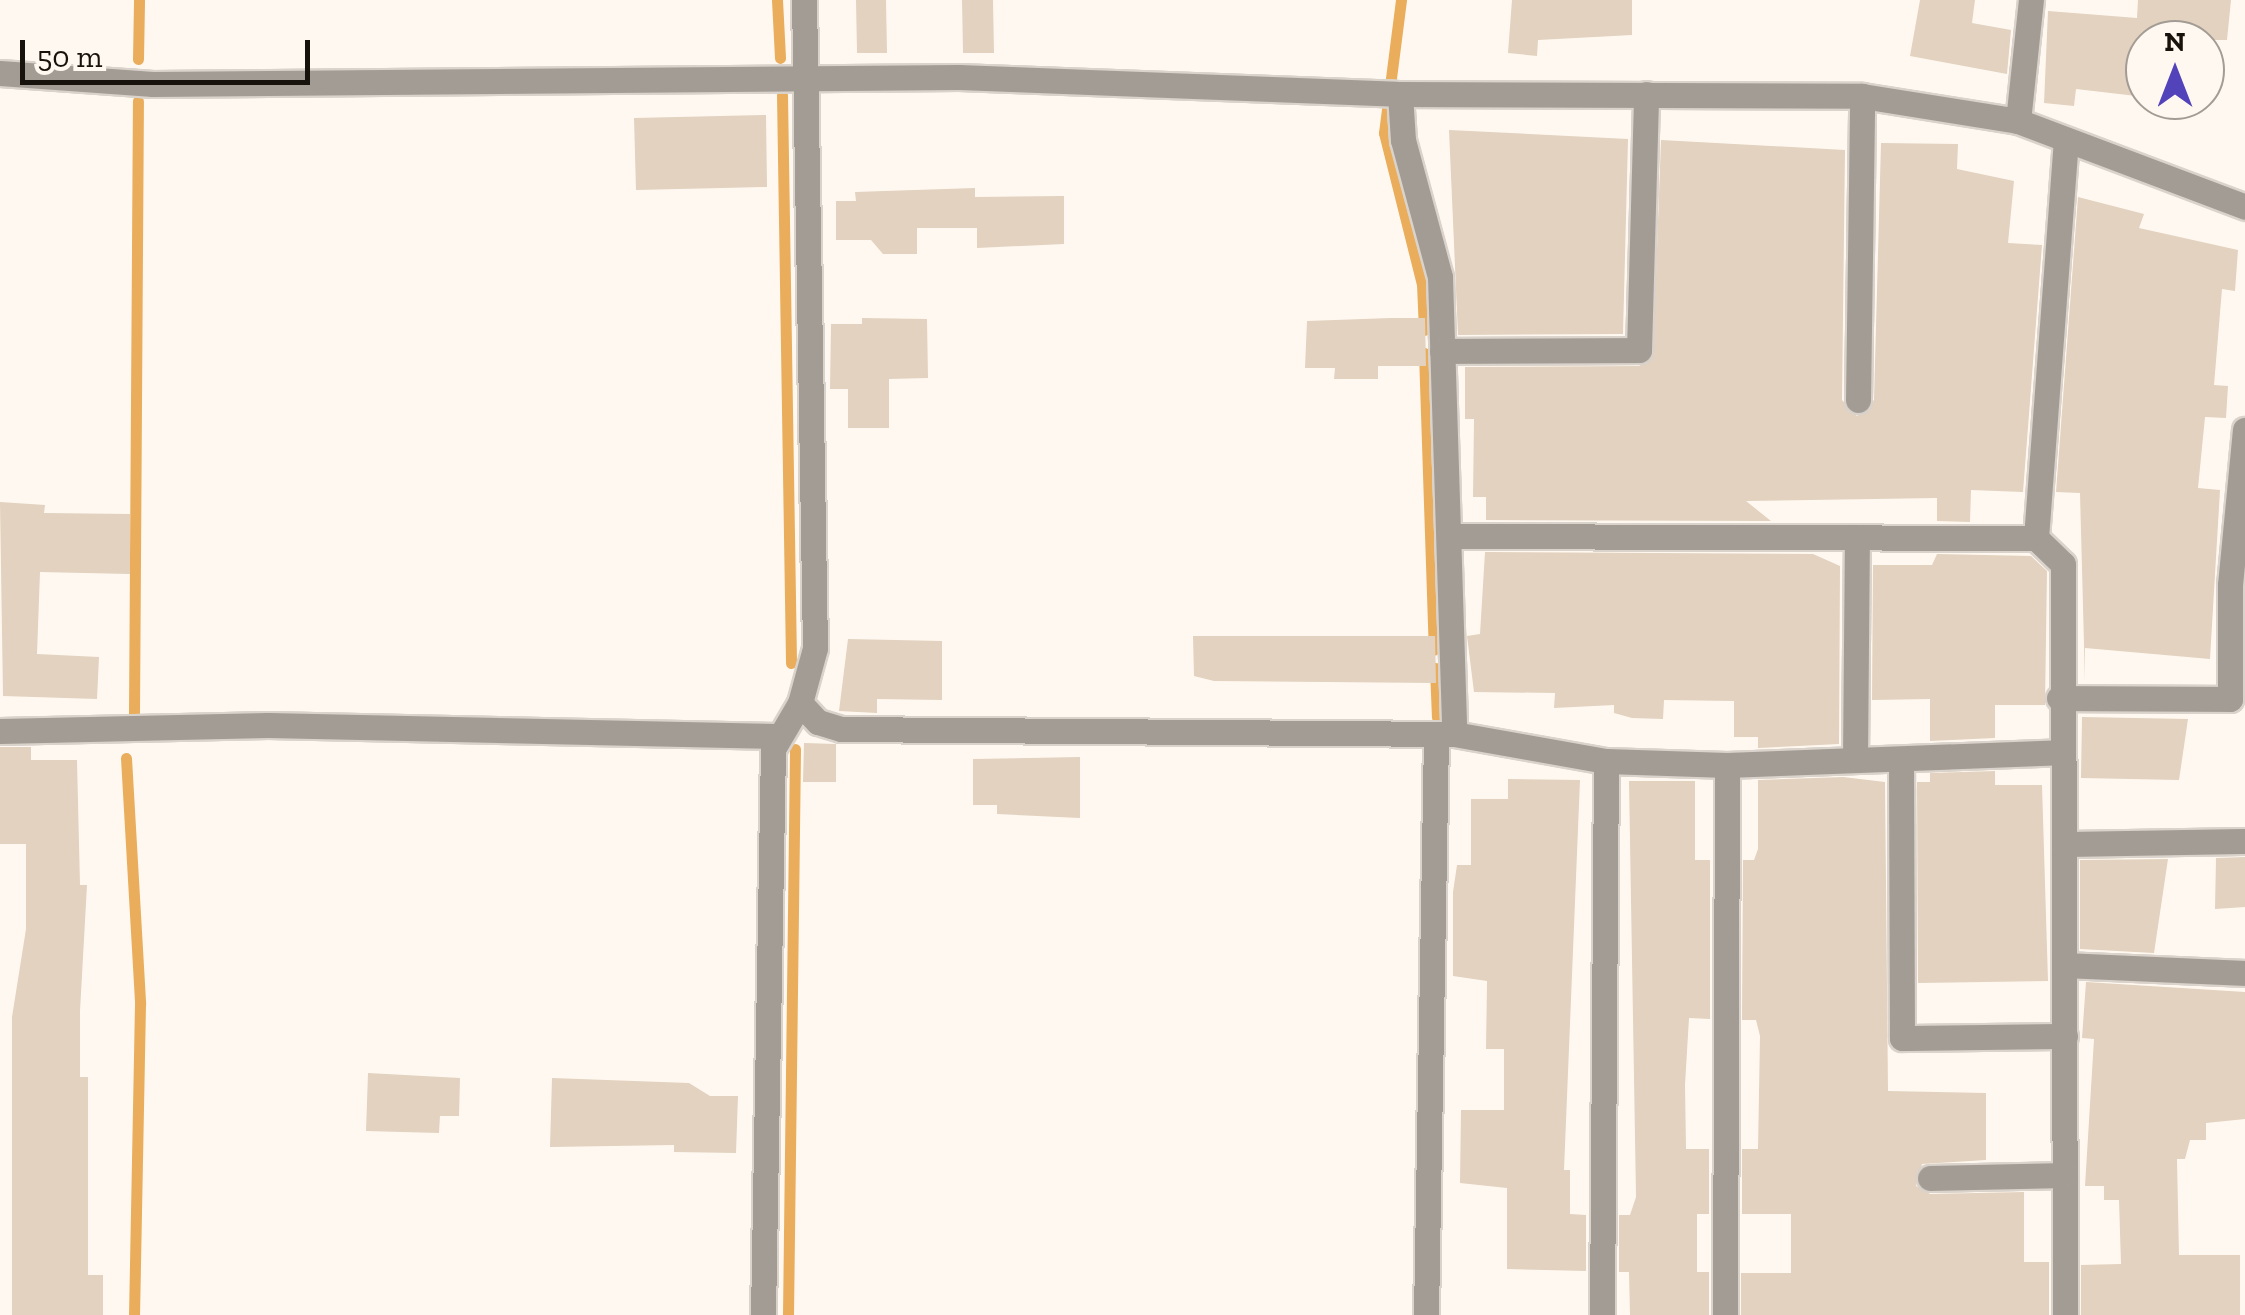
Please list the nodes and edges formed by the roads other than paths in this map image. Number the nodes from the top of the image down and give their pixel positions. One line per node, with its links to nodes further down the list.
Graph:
1 (804, 0): 4 (street)
2 (2031, 0): 8 (street)
3 (0, 73): 4 (street)
4 (807, 79): 5 (street); 19 (street)
5 (1394, 94): 6 (street); 11 (street)
6 (1646, 94): 7 (street); 11 (street)
7 (1862, 96): 8 (street); 12 (street)
8 (2018, 121): 9 (street)
9 (2066, 140): 10 (street); 16 (street)
10 (2245, 207)
11 (1442, 351): 14 (street)
12 (1858, 400)
13 (2245, 430): 18 (street)
14 (1450, 536): 15 (street); 21 (street)
15 (1858, 538): 16 (street); 25 (street)
16 (2036, 538): 17 (street)
17 (2059, 698): 18 (street); 23 (street)
18 (2237, 699)
19 (800, 703): 21 (street); 22 (street)
20 (0, 731): 22 (street)
21 (1445, 734): 26 (street); 36 (street)
22 (776, 736): 35 (street)
23 (2060, 752): 24 (street); 29 (street)
24 (1900, 759): 25 (street); 32 (street)
25 (1855, 760): 27 (street)
26 (1606, 762): 27 (street); 37 (street)
27 (1727, 765): 38 (street)
28 (2245, 841): 29 (street)
29 (2066, 844): 30 (street)
30 (2066, 965): 31 (street); 32 (street)
31 (2245, 974)
32 (2066, 1036): 33 (street)
33 (2066, 1174): 34 (street); 39 (street)
34 (1930, 1178)
35 (763, 1315)
36 (1426, 1315)
37 (1602, 1315)
38 (1725, 1315)
39 (2066, 1315)

